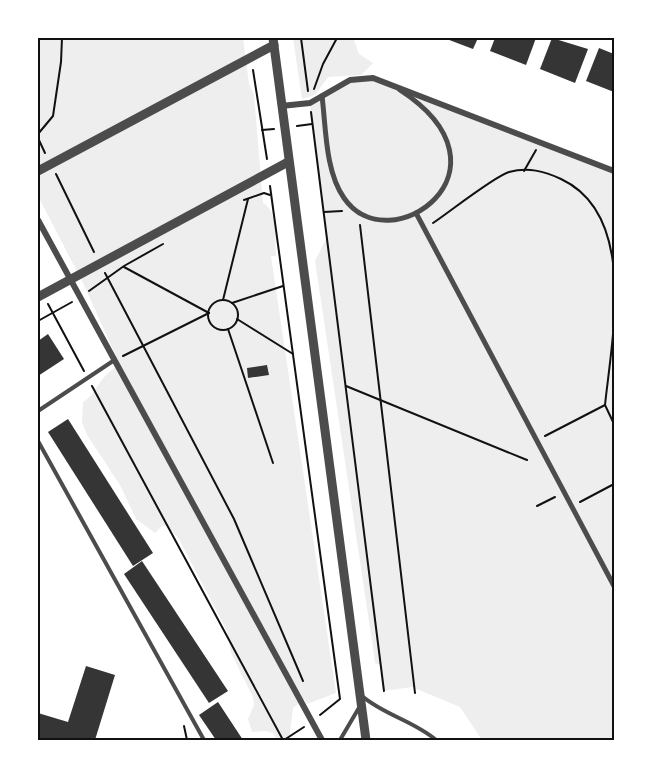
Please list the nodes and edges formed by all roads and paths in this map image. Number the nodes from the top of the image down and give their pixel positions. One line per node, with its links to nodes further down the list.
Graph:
1 (62, 38): 10 (path)
2 (301, 38): 8 (path)
3 (337, 38): 8 (path)
4 (273, 41): 5 (street); 9 (street)
5 (251, 57): 13 (street); 17 (path)
6 (393, 86): 7 (street); 11 (street); 23 (street)
7 (322, 96): 8 (street); 21 (street)
8 (310, 103): 9 (street); 22 (path)
9 (280, 106): 12 (street)
10 (38, 136): 13 (path)
11 (540, 142): 15 (path); 16 (street)
12 (288, 162): 17 (street); 64 (street)
13 (51, 163): 14 (street); 27 (path)
14 (38, 171)
15 (524, 171): 25 (path); 43 (path)
16 (615, 171)
17 (268, 172): 18 (path); 27 (street)
18 (272, 195): 19 (path); 31 (path)
19 (248, 199): 20 (path); 34 (path)
20 (237, 203)
21 (357, 211): 22 (path); 23 (street); 48 (path)
22 (324, 212): 47 (path)
23 (416, 213): 25 (street)
24 (38, 220): 30 (street)
25 (424, 228): 52 (street)
26 (165, 243): 28 (path)
27 (100, 263): 29 (path); 30 (street)
28 (124, 266): 29 (path); 37 (path)
29 (108, 278): 33 (path); 41 (path)
30 (69, 280): 32 (street); 33 (street)
31 (284, 285): 35 (path); 44 (path)
32 (40, 296): 36 (path)
33 (78, 298): 36 (path); 45 (street)
34 (223, 300): 35 (path); 37 (path)
35 (232, 303): 38 (path)
36 (53, 313): 39 (path); 46 (path)
37 (209, 313): 40 (path); 41 (path)
38 (237, 320): 40 (path); 44 (path)
39 (38, 321)
40 (228, 329): 55 (path)
41 (143, 346): 45 (path); 61 (path)
42 (615, 351): 43 (path)
43 (610, 352): 49 (path)
44 (293, 354): 65 (path)
45 (113, 361): 46 (lane); 66 (street)
46 (87, 377): 50 (lane); 68 (path)
47 (346, 386): 48 (path); 62 (path)
48 (380, 400): 54 (path); 63 (path)
49 (605, 405): 51 (path); 52 (path)
50 (38, 411)
51 (615, 424)
52 (537, 440): 57 (street)
53 (38, 441): 67 (lane)
54 (527, 460)
55 (273, 463)
56 (615, 484): 58 (path)
57 (565, 492): 58 (street); 59 (path)
58 (572, 506): 60 (street)
59 (537, 507)
60 (615, 586)
61 (304, 684)
62 (384, 691)
63 (415, 693)
64 (362, 699): 70 (lane); 71 (street); 72 (lane)
65 (314, 706)
66 (313, 721): 68 (path); 69 (street)
67 (204, 741)
68 (284, 741)
69 (322, 741)
70 (340, 741)
71 (366, 741)
72 (436, 741)

